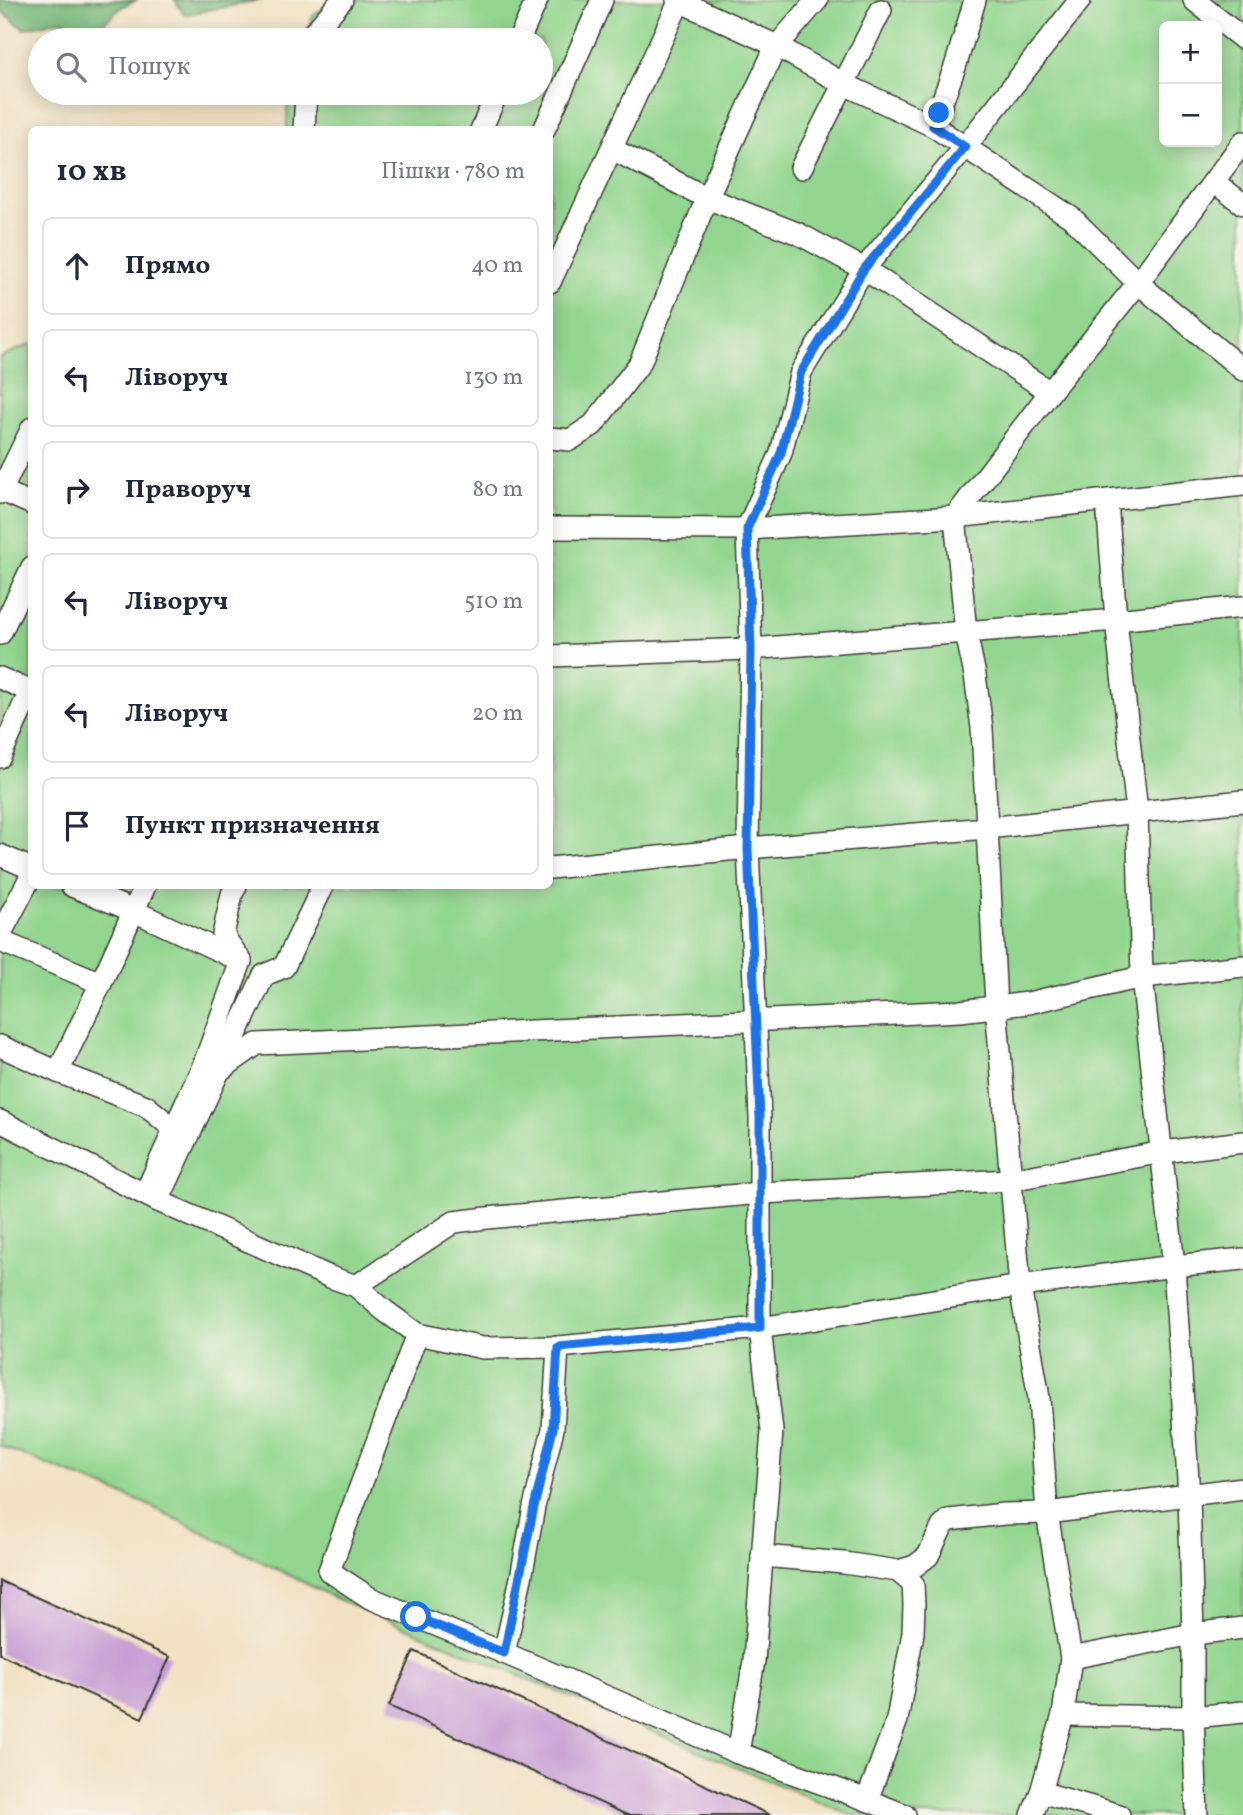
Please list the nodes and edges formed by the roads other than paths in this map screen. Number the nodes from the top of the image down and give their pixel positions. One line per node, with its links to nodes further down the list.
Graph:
1 (342, 0): 10 (street)
2 (537, 0): 11 (street)
3 (602, 0): 19 (street)
4 (679, 0): 13 (street); 23 (street)
5 (817, 0): 13 (street)
6 (975, 0): 20 (street)
7 (1080, 0): 22 (street)
8 (1194, 0): 12 (street)
9 (881, 10): 14 (street)
10 (318, 28)
11 (524, 28)
12 (1243, 39)
13 (777, 46): 14 (street); 26 (street)
14 (844, 84): 20 (street); 24 (street)
15 (305, 105): 17 (street)
16 (492, 105): 18 (street)
17 (304, 126)
18 (483, 126)
19 (546, 126)
20 (933, 126): 22 (street)
21 (1243, 142): 25 (street)
22 (965, 147): 28 (street); 30 (street)
23 (612, 149): 26 (street); 29 (street)
24 (801, 168)
25 (1214, 182): 27 (street); 30 (street)
26 (706, 198): 28 (street); 34 (street)
27 (1243, 204)
28 (864, 269): 32 (street); 41 (street)
29 (553, 276)
30 (1138, 283): 31 (street); 32 (street)
31 (1243, 370)
32 (1050, 392): 39 (street)
33 (28, 436): 36 (street)
34 (553, 438)
35 (1243, 485): 37 (street)
36 (0, 491): 38 (street)
37 (1107, 501): 39 (street); 44 (street)
38 (28, 502)
39 (956, 517): 41 (street); 45 (street)
40 (553, 528): 41 (street)
41 (747, 529): 47 (street)
42 (28, 575): 46 (street)
43 (1243, 607): 44 (street)
44 (1116, 620): 45 (street); 54 (street)
45 (966, 632): 47 (street); 55 (street)
46 (0, 634)
47 (751, 649): 48 (street); 56 (street)
48 (553, 656)
49 (0, 678): 50 (street)
50 (28, 689)
51 (28, 696): 52 (street)
52 (0, 757)
53 (1243, 801): 54 (street)
54 (1137, 812): 55 (street); 71 (street)
55 (987, 828): 56 (street); 73 (street)
56 (748, 848): 59 (street); 74 (street)
57 (0, 855): 58 (street)
58 (28, 869)
59 (553, 869)
60 (28, 879): 66 (street)
61 (79, 889): 65 (street)
62 (144, 889): 65 (street)
63 (234, 889): 68 (street)
64 (322, 889): 70 (street)
65 (134, 911): 68 (street); 72 (street)
66 (0, 935)
67 (0, 941): 72 (street)
68 (241, 961): 70 (street); 76 (street)
69 (1243, 966): 71 (street)
70 (264, 975): 76 (street)
71 (1142, 977): 73 (street); 81 (street)
72 (101, 983): 77 (street)
73 (996, 1006): 74 (street); 82 (street)
74 (756, 1020): 76 (street); 83 (street)
75 (0, 1046): 77 (street)
76 (212, 1066): 79 (street); 84 (street)
77 (58, 1072): 79 (street)
78 (0, 1121): 84 (street)
79 (174, 1129): 84 (street)
80 (1243, 1142): 81 (street)
81 (1163, 1152): 82 (street); 86 (street)
82 (1010, 1180): 83 (street); 88 (street)
83 (761, 1193): 87 (street); 89 (street)
84 (151, 1198): 87 (street)
85 (1243, 1259): 86 (street)
86 (1174, 1266): 88 (street); 93 (street)
87 (356, 1286): 90 (street)
88 (1020, 1286): 89 (street); 94 (street)
89 (760, 1328): 91 (street); 95 (street)
90 (417, 1334): 91 (street); 99 (street)
91 (558, 1347): 99 (street)
92 (1243, 1488): 93 (street)
93 (1189, 1495): 94 (street); 98 (street)
94 (1047, 1513): 96 (street); 100 (street)
95 (762, 1556): 96 (street); 104 (street)
96 (898, 1571): 106 (street)
97 (1243, 1628): 98 (street)
98 (1193, 1634): 100 (street); 103 (street)
99 (504, 1653): 104 (street)
100 (1071, 1658): 102 (street)
101 (1243, 1712): 103 (street)
102 (1063, 1715): 103 (street); 105 (street)
103 (1193, 1717): 110 (street)
104 (738, 1753): 106 (street)
105 (1041, 1792): 108 (street); 109 (street)
106 (867, 1801): 107 (street)
107 (905, 1815)
108 (1032, 1815)
109 (1119, 1815)
110 (1197, 1815)

